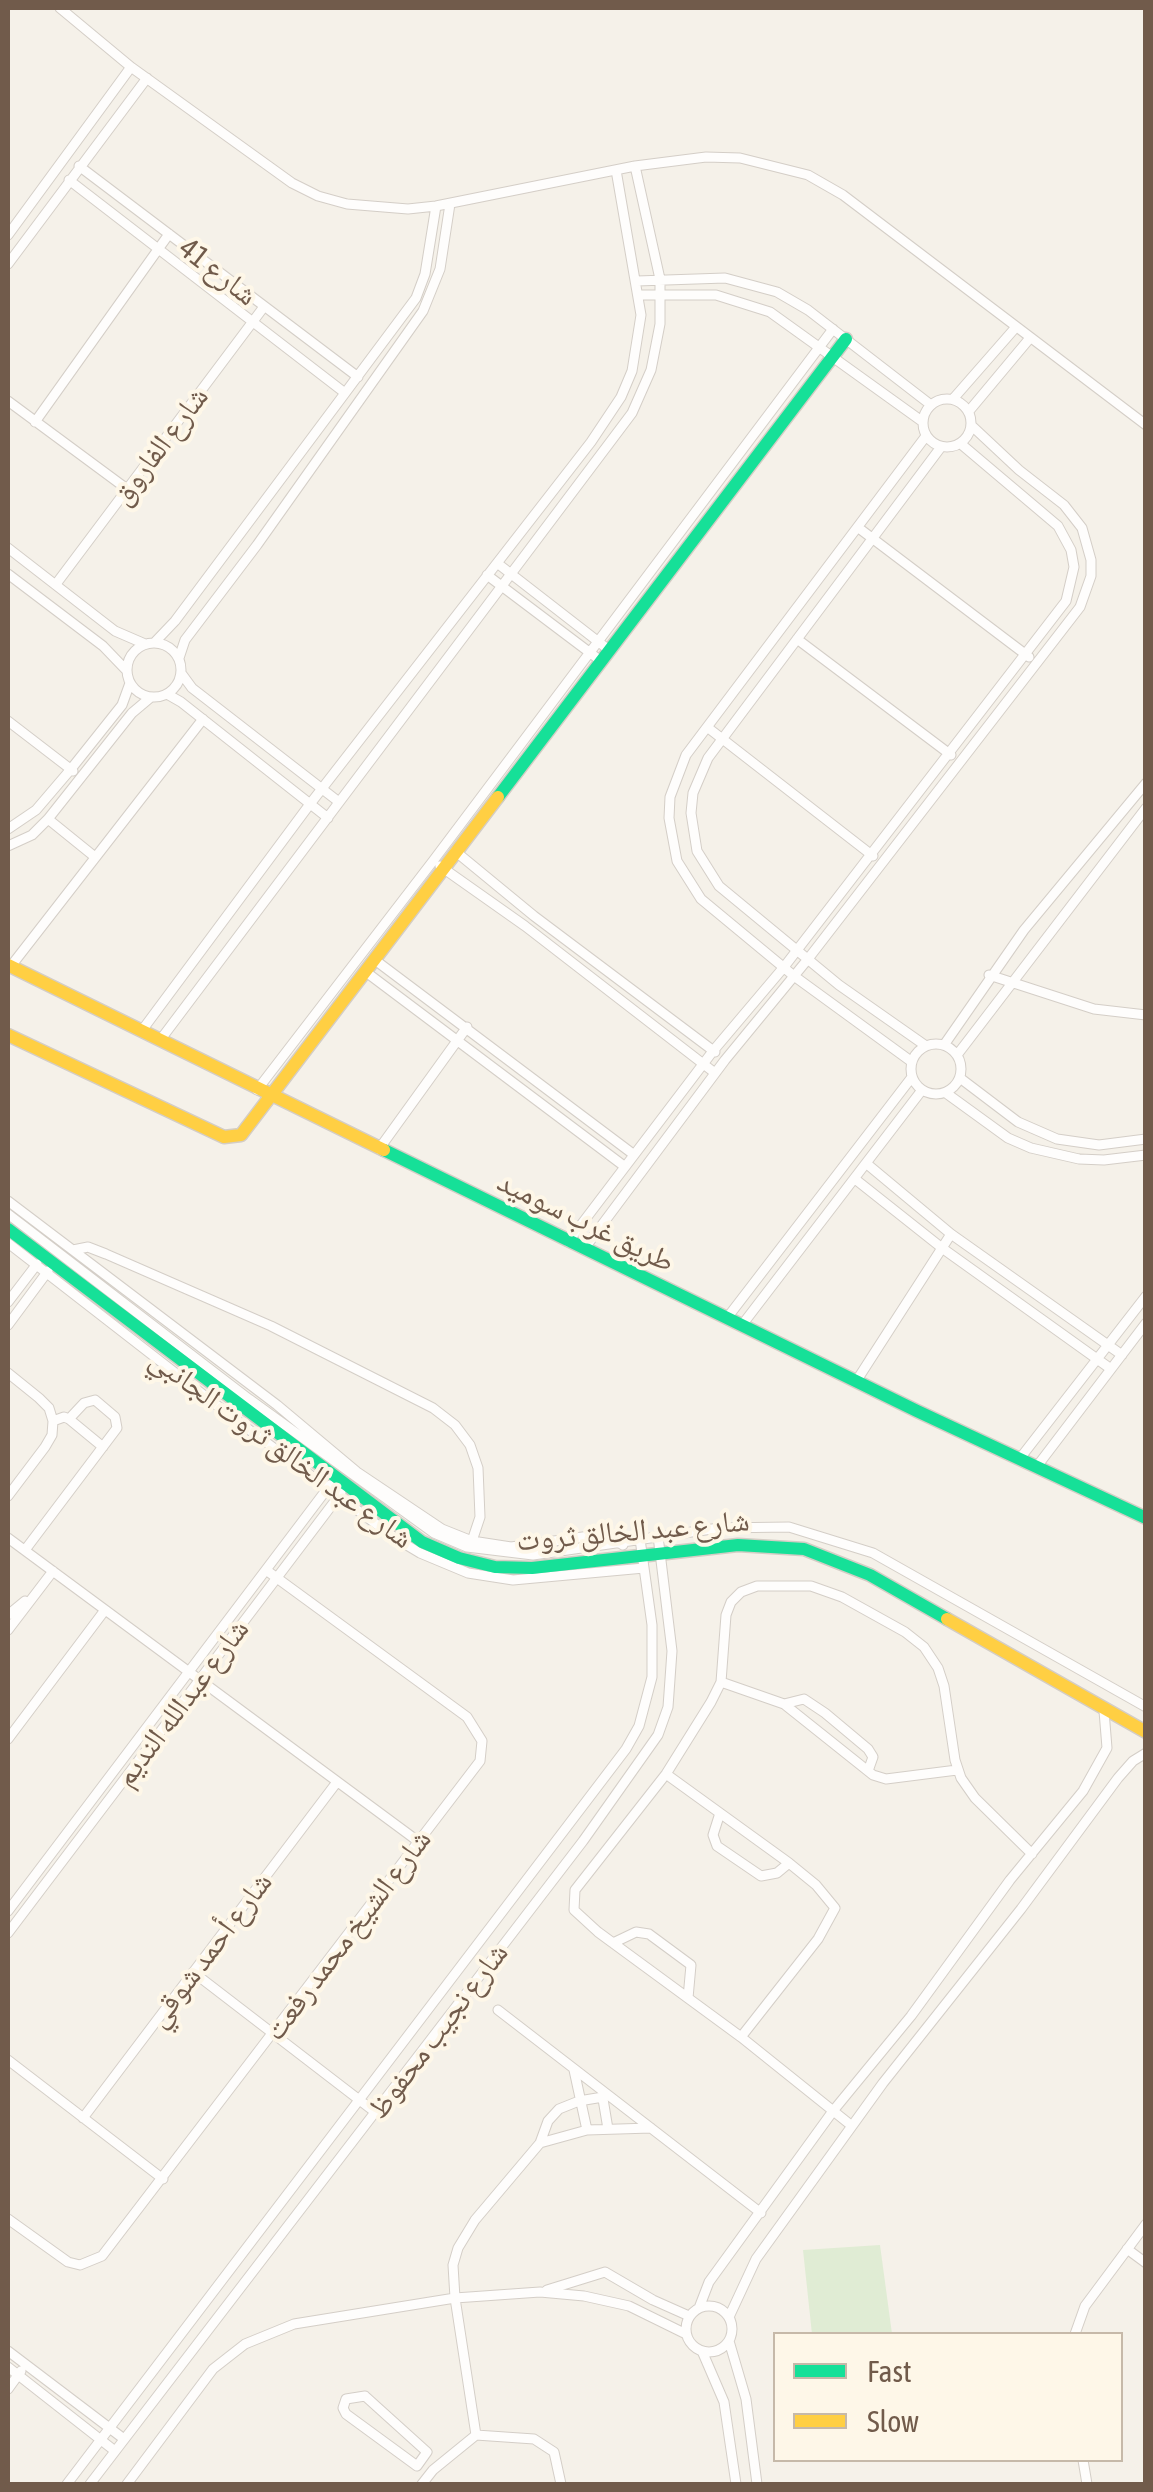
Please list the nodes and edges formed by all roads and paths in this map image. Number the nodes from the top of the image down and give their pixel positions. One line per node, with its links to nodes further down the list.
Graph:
1 (60, 8): 2 (street)
2 (131, 68): 3 (street); 4 (street)
3 (147, 78): 7 (street); 9 (street)
4 (60, 165): 7 (street); 11 (street)
5 (636, 166): 6 (street); 14 (street); 20 (street)
6 (616, 170): 8 (street); 15 (street)
7 (74, 173): 10 (street, شارع 41); 12 (street, شارع 41); 13 (street)
8 (450, 204): 9 (street); 27 (street)
9 (436, 206): 26 (street)
10 (169, 234): 12 (street); 18 (street, شارع 41)
11 (8, 235)
12 (158, 249): 19 (street, شارع 41); 32 (street)
13 (8, 264)
14 (660, 279): 15 (street); 16 (street); 21 (street)
15 (637, 281): 17 (street)
16 (660, 294): 17 (street); 24 (street); 45 (street)
17 (639, 295): 43 (street)
18 (263, 308): 19 (street, شارع الفاروق); 26 (street, شارع 41)
19 (252, 322): 26 (street, شارع 41); 39 (street, شارع الفاروق)
20 (1016, 327): 22 (street); 28 (street)
21 (833, 329): 23 (street); 24 (street)
22 (1030, 338): 31 (street); 34 (street)
23 (846, 339): 25 (street); 30 (street)
24 (820, 347): 25 (street); 49 (street)
25 (834, 357): 33 (street); 53 (street)
26 (352, 385): 27 (street); 51 (street)
27 (366, 394): 55 (street)
28 (953, 399): 30 (street); 31 (street)
29 (8, 402): 32 (street)
30 (931, 405): 33 (street)
31 (969, 411): 35 (street)
32 (35, 422): 39 (street)
33 (923, 422): 36 (street)
34 (1146, 425)
35 (972, 426): 37 (street); 57 (street)
36 (926, 436): 38 (street); 40 (street)
37 (961, 444): 38 (street); 54 (street)
38 (941, 447): 41 (street)
39 (127, 490): 47 (street, شارع الفاروق)
40 (860, 528): 41 (street); 56 (street)
41 (874, 539): 50 (street); 54 (street)
42 (8, 548): 47 (street)
43 (496, 563): 45 (street); 46 (street)
44 (8, 574): 58 (street)
45 (511, 574): 48 (street); 49 (street)
46 (488, 575): 48 (street); 73 (street)
47 (56, 584): 51 (street)
48 (503, 585): 52 (street); 74 (street)
49 (597, 640): 52 (street); 53 (street)
50 (798, 640): 60 (street); 68 (street)
51 (150, 644): 55 (street); 58 (street)
52 (588, 650): 53 (street); 81 (street)
53 (605, 655): 81 (street)
54 (1027, 655): 57 (street); 68 (street)
55 (179, 658): 59 (street)
56 (755, 664): 60 (street); 66 (street)
57 (1038, 664): 69 (street)
58 (127, 671): 61 (street)
59 (181, 673): 62 (street); 73 (street)
60 (770, 676): 67 (street)
61 (130, 682): 63 (street); 70 (street)
62 (166, 694): 63 (street); 64 (street)
63 (151, 697): 71 (street)
64 (203, 719): 75 (street); 83 (street)
65 (8, 721): 70 (street)
66 (707, 727): 67 (street); 87 (street)
67 (722, 738): 82 (street); 86 (street)
68 (950, 754): 69 (street); 82 (street)
69 (961, 763): 84 (street)
70 (71, 770): 71 (street); 79 (street)
71 (82, 777): 78 (street)
72 (1146, 783): 96 (street)
73 (322, 788): 74 (street); 75 (street)
74 (339, 802): 77 (street)
75 (310, 804): 77 (street); 103 (street)
76 (1146, 808): 98 (street)
77 (328, 818): 105 (street)
78 (48, 819): 80 (street); 83 (street)
79 (8, 829)
80 (8, 846)
81 (452, 849): 85 (street); 109 (street)
82 (872, 855): 84 (street); 90 (street)
83 (95, 857): 93 (street)
84 (883, 864): 91 (street)
85 (439, 866): 92 (street); 113 (street); 118 (street)
86 (706, 868): 87 (street); 88 (street)
87 (687, 881): 89 (street)
88 (736, 900): 89 (street); 90 (street)
89 (723, 917): 94 (street)
90 (797, 950): 91 (street); 94 (street)
91 (808, 959): 97 (street); 108 (street)
92 (375, 960): 95 (street); 99 (street)
93 (9, 966): 103 (street, طريق غرب سوميد)
94 (784, 967): 97 (street); 109 (street)
95 (366, 972): 100 (street); 122 (street)
96 (990, 975): 98 (street); 107 (street)
97 (794, 976): 111 (street); 112 (street)
98 (1012, 983): 101 (street); 110 (street)
99 (430, 1001): 100 (street); 102 (street)
100 (420, 1013): 106 (street)
101 (1146, 1014)
102 (467, 1027): 106 (street); 117 (street)
103 (143, 1030): 105 (street, طريق غرب سوميد)
104 (8, 1035): 122 (street)
105 (161, 1039): 118 (street, طريق غرب سوميد)
106 (457, 1041): 121 (street); 126 (street)
107 (944, 1045): 108 (street); 110 (street)
108 (926, 1046): 112 (street)
109 (713, 1051): 111 (street); 113 (street)
110 (957, 1055): 116 (street)
111 (725, 1060): 114 (street)
112 (912, 1062): 115 (street)
113 (703, 1066): 114 (street); 127 (street)
114 (715, 1073): 139 (street)
115 (912, 1077): 119 (street); 145 (street)
116 (960, 1078): 120 (street); 125 (street)
117 (535, 1082): 121 (street); 123 (street)
118 (257, 1090): 122 (street, طريق غرب سوميد)
119 (922, 1090): 120 (street); 129 (street)
120 (946, 1092): 128 (street)
121 (526, 1094): 124 (street)
122 (271, 1096): 126 (street, طريق غرب سوميد)
123 (570, 1109): 124 (street); 127 (street)
124 (562, 1122): 130 (street)
125 (1146, 1138)
126 (379, 1150): 136 (street, طريق غرب سوميد)
127 (633, 1154): 130 (street)
128 (1146, 1155)
129 (867, 1164): 131 (street); 135 (street)
130 (624, 1166): 136 (street)
131 (856, 1180): 138 (street); 148 (street)
132 (8, 1201): 140 (street)
133 (8, 1214): 140 (street, شارع عبد الخالق ثروت)
134 (8, 1229): 140 (street, شارع عبد الخالق ثروت)
135 (952, 1234): 138 (street); 141 (street)
136 (568, 1242): 139 (street, طريق غرب سوميد)
137 (8, 1243): 140 (street)
138 (942, 1248): 142 (street); 154 (street)
139 (584, 1249): 145 (street, طريق غرب سوميد)
140 (54, 1255): 144 (street); 147 (street); 160 (street, شارع عبد الخالق ثروت); 160 (street); 166 (street)
141 (1015, 1279): 142 (street); 149 (street)
142 (1005, 1293): 151 (street)
143 (1146, 1296): 149 (street)
144 (8, 1302)
145 (727, 1318): 148 (street, طريق غرب سوميد)
146 (1146, 1324): 150 (street)
147 (8, 1325)
148 (742, 1325): 154 (street, طريق غرب سوميد)
149 (1108, 1345): 150 (street); 151 (street)
150 (1122, 1354): 152 (street)
151 (1098, 1359): 152 (street); 158 (street)
152 (1111, 1369): 159 (street)
153 (8, 1373): 156 (street)
154 (857, 1380): 158 (street, طريق غرب سوميد)
155 (70, 1419): 156 (street); 157 (street); 157 (street)
156 (53, 1421): 161 (street)
157 (103, 1446): 168 (street)
158 (1021, 1457): 159 (street, طريق غرب سوميد)
159 (1038, 1466): 162 (street, طريق غرب سوميد)
160 (344, 1479): 166 (street); 167 (street, شارع عبد الخالق ثروت); 170 (street, شارع عبد الخالق ثروت); 172 (street, شارع عبدالله النديم); 173 (street, شارع عبدالله النديم)
161 (8, 1496)
162 (1146, 1518)
163 (658, 1536): 165 (street, شارع عبد الخالق ثروت); 169 (street, شارع نجيب محفوظ); 182 (street, شارع عبد الخالق ثروت)
164 (8, 1538): 168 (street)
165 (640, 1539): 167 (street, شارع عبد الخالق ثروت); 170 (street, شارع نجيب محفوظ)
166 (472, 1541): 167 (street)
167 (623, 1545)
168 (25, 1550): 171 (street)
169 (660, 1553): 170 (street, شارع عبد الخالق ثروت); 183 (street, شارع عبد الخالق ثروت); 213 (street, شارع نجيب محفوظ)
170 (643, 1562): 211 (street, شارع نجيب محفوظ)
171 (53, 1570): 174 (street); 175 (street)
172 (266, 1570): 173 (street, شارع الشيخ محمد رفعت); 178 (street, شارع عبدالله النديم)
173 (277, 1578): 179 (street, شارع عبدالله النديم); 194 (street, شارع الشيخ محمد رفعت)
174 (36, 1593): 176 (street); 177 (street)
175 (106, 1610): 178 (street); 185 (street)
176 (8, 1615)
177 (8, 1630)
178 (188, 1672): 179 (street); 197 (street, شارع عبدالله النديم)
179 (200, 1681): 190 (street); 198 (street, شارع عبدالله النديم)
180 (721, 1682): 181 (street); 187 (street); 189 (street)
181 (784, 1704): 188 (street); 188 (street)
182 (1146, 1707)
183 (1104, 1711): 184 (street, شارع عبد الخالق ثروت); 191 (street)
184 (1146, 1732)
185 (8, 1739)
186 (1146, 1753): 192 (street)
187 (957, 1770): 188 (street); 195 (street)
188 (868, 1771)
189 (666, 1774): 193 (street); 199 (street)
190 (337, 1782): 194 (street); 200 (street, شارع أحمد شوقي)
191 (1083, 1791): 192 (street); 195 (street)
192 (1099, 1802): 204 (street)
193 (720, 1813): 196 (street); 196 (street)
194 (419, 1842): 205 (street, شارع الشيخ محمد رفعت)
195 (1032, 1854): 203 (street)
196 (788, 1863): 206 (street)
197 (8, 1911)
198 (8, 1934)
199 (613, 1944): 201 (street); 201 (street)
200 (193, 1972): 205 (street); 214 (street, شارع أحمد شوقي)
201 (688, 1998): 206 (street)
202 (498, 2010): 208 (street)
203 (910, 2016): 204 (street); 212 (street)
204 (926, 2032): 215 (street)
205 (273, 2034): 211 (street); 220 (street, شارع الشيخ محمد رفعت)
206 (740, 2037): 212 (street)
207 (8, 2060): 214 (street)
208 (574, 2069): 209 (street); 210 (street)
209 (606, 2098): 210 (street); 216 (street); 217 (street)
210 (579, 2100): 218 (street); 219 (street)
211 (360, 2101): 213 (street); 242 (street, شارع نجيب محفوظ)
212 (834, 2110): 215 (street); 221 (street)
213 (375, 2112): 245 (street, شارع نجيب محفوظ)
214 (83, 2118): 220 (street)
215 (852, 2126): 232 (street)
216 (650, 2128): 217 (street); 221 (street)
217 (608, 2129): 218 (street)
218 (588, 2130): 219 (street)
219 (540, 2143): 227 (street)
220 (162, 2179): 222 (street, شارع الشيخ محمد رفعت)
221 (760, 2213): 229 (street)
222 (8, 2218)
223 (1146, 2224): 224 (street)
224 (1127, 2249): 225 (street); 233 (street)
225 (1146, 2263)
226 (540, 2292): 227 (street); 228 (street); 230 (street)
227 (455, 2298): 243 (street); 251 (street)
228 (653, 2300): 230 (street); 231 (street)
229 (699, 2308): 231 (street); 232 (street)
230 (648, 2314): 234 (street)
231 (690, 2316): 234 (street)
232 (729, 2317): 235 (street)
233 (1076, 2332)
234 (686, 2334): 237 (street)
235 (729, 2341): 237 (street); 255 (street)
236 (8, 2351): 238 (street)
237 (702, 2351): 254 (street)
238 (26, 2365): 240 (street); 242 (street)
239 (8, 2367): 240 (street)
240 (18, 2375): 241 (street); 244 (street)
241 (8, 2389)
242 (110, 2429): 244 (street, شارع نجيب محفوظ); 245 (street)
243 (476, 2436): 248 (street); 253 (street)
244 (101, 2440): 246 (street); 249 (street, شارع نجيب محفوظ)
245 (124, 2440): 246 (street, شارع نجيب محفوظ)
246 (115, 2451): 250 (street, شارع نجيب محفوظ)
247 (422, 2461): 247 (street); 248 (street)
248 (433, 2470): 252 (street)
249 (67, 2484)
250 (90, 2484)
251 (128, 2484)
252 (422, 2484)
253 (561, 2484)
254 (736, 2484)
255 (757, 2484)

